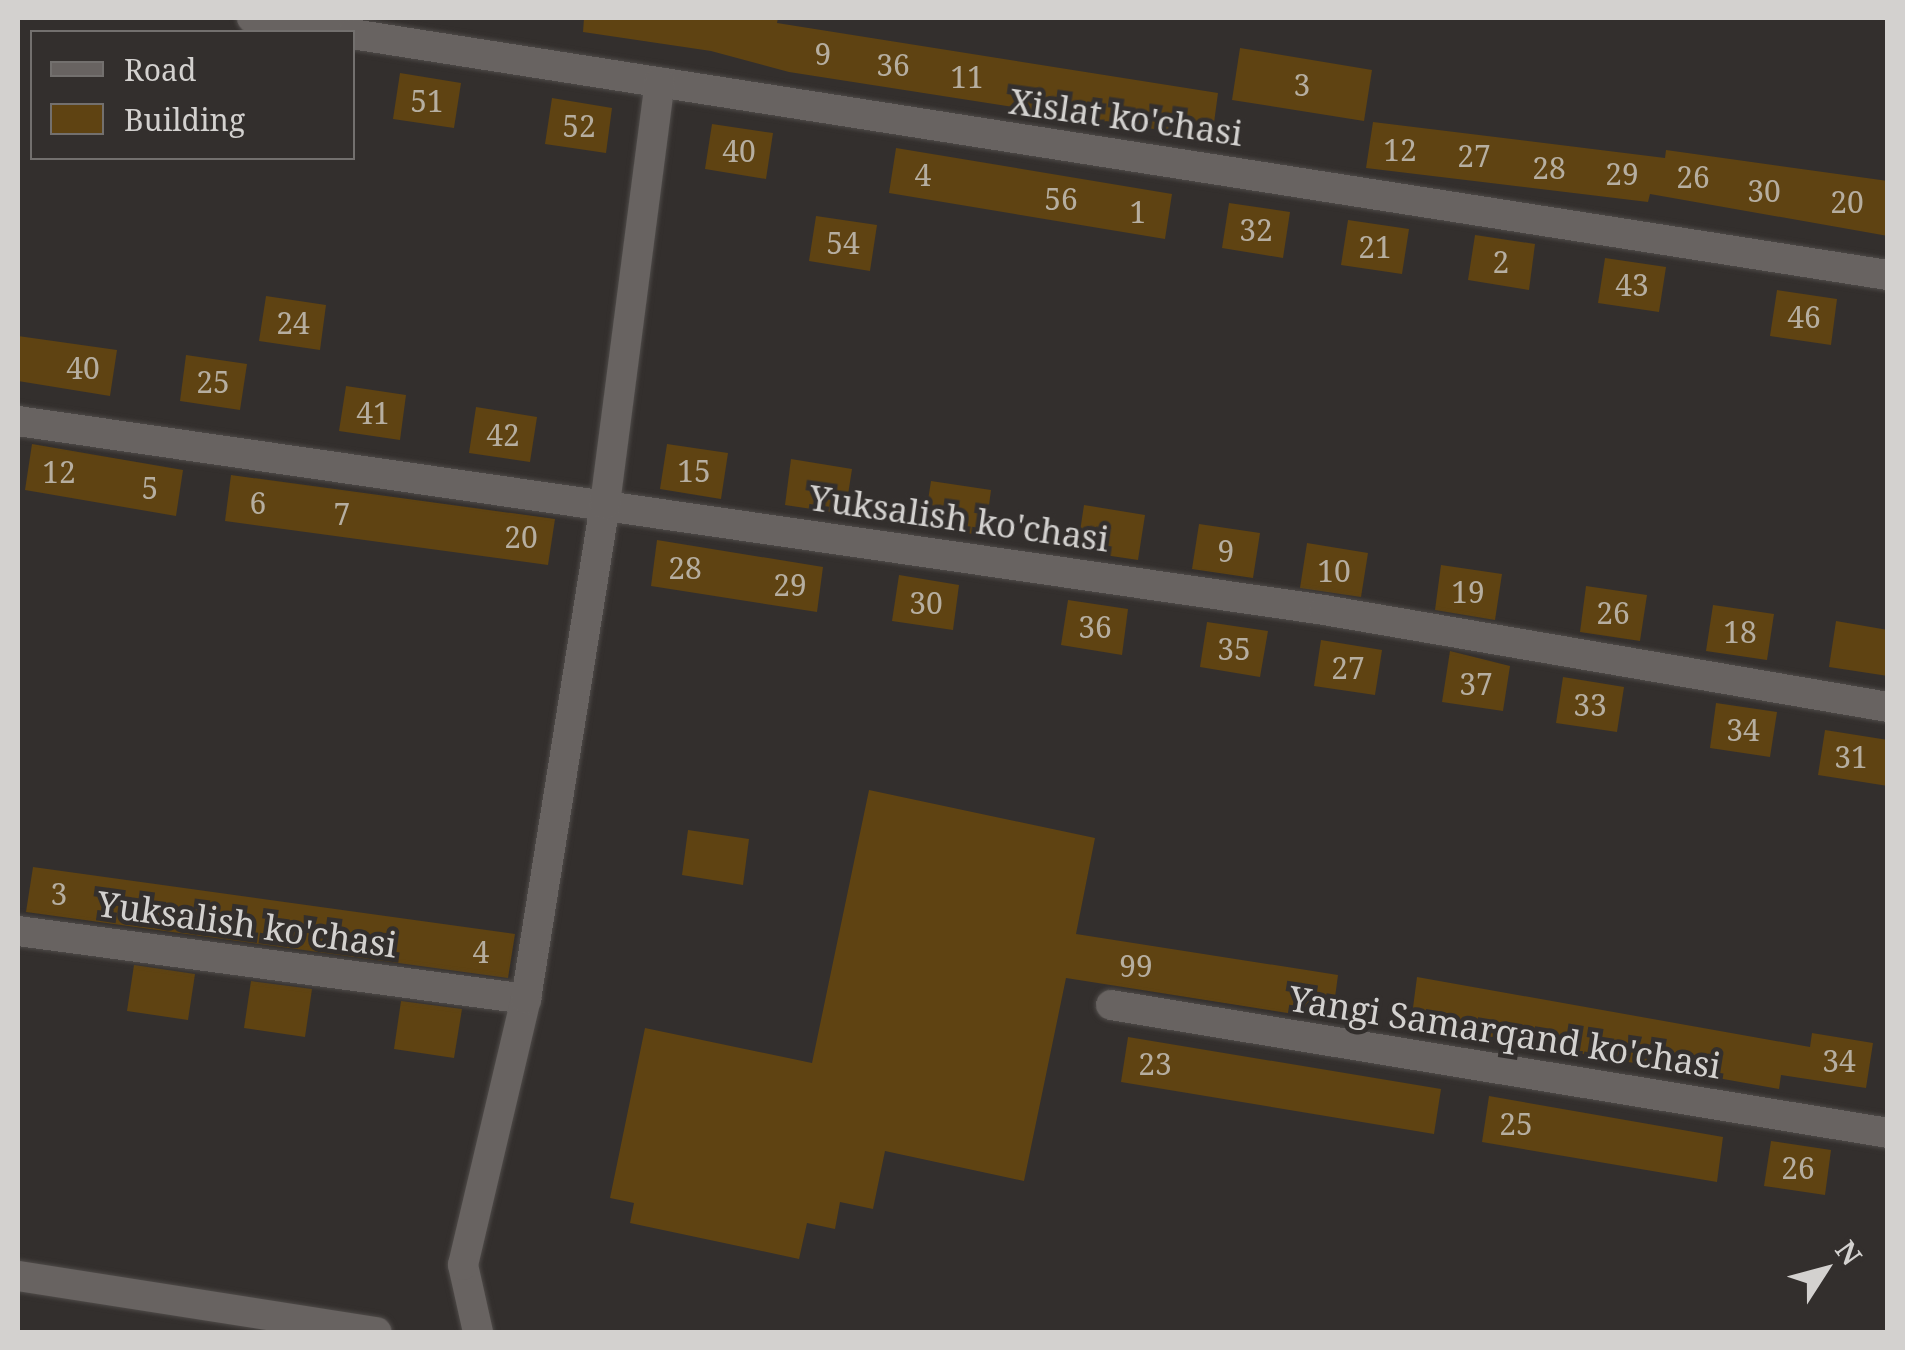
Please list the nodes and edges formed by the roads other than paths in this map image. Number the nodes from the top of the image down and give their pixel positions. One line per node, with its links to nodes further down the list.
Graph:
1 (252, 18): 2 (street, Xislat ko'chasi)
2 (330, 30)
3 (355, 34): 4 (street, Xislat ko'chasi)
4 (660, 83): 5 (street, Xislat ko'chasi); 7 (street)
5 (1888, 275)
6 (18, 422): 7 (street, Yuksalish ko'chasi)
7 (605, 504): 8 (street, Yuksalish ko'chasi); 10 (street)
8 (1888, 707)
9 (18, 931): 10 (street, Yuksalish ko'chasi)
10 (526, 999): 15 (street)
11 (1111, 1005): 12 (street, Yangi Samarqand ko'chasi)
12 (1888, 1133)
13 (18, 1276): 14 (street)
14 (378, 1332)
15 (478, 1332)

